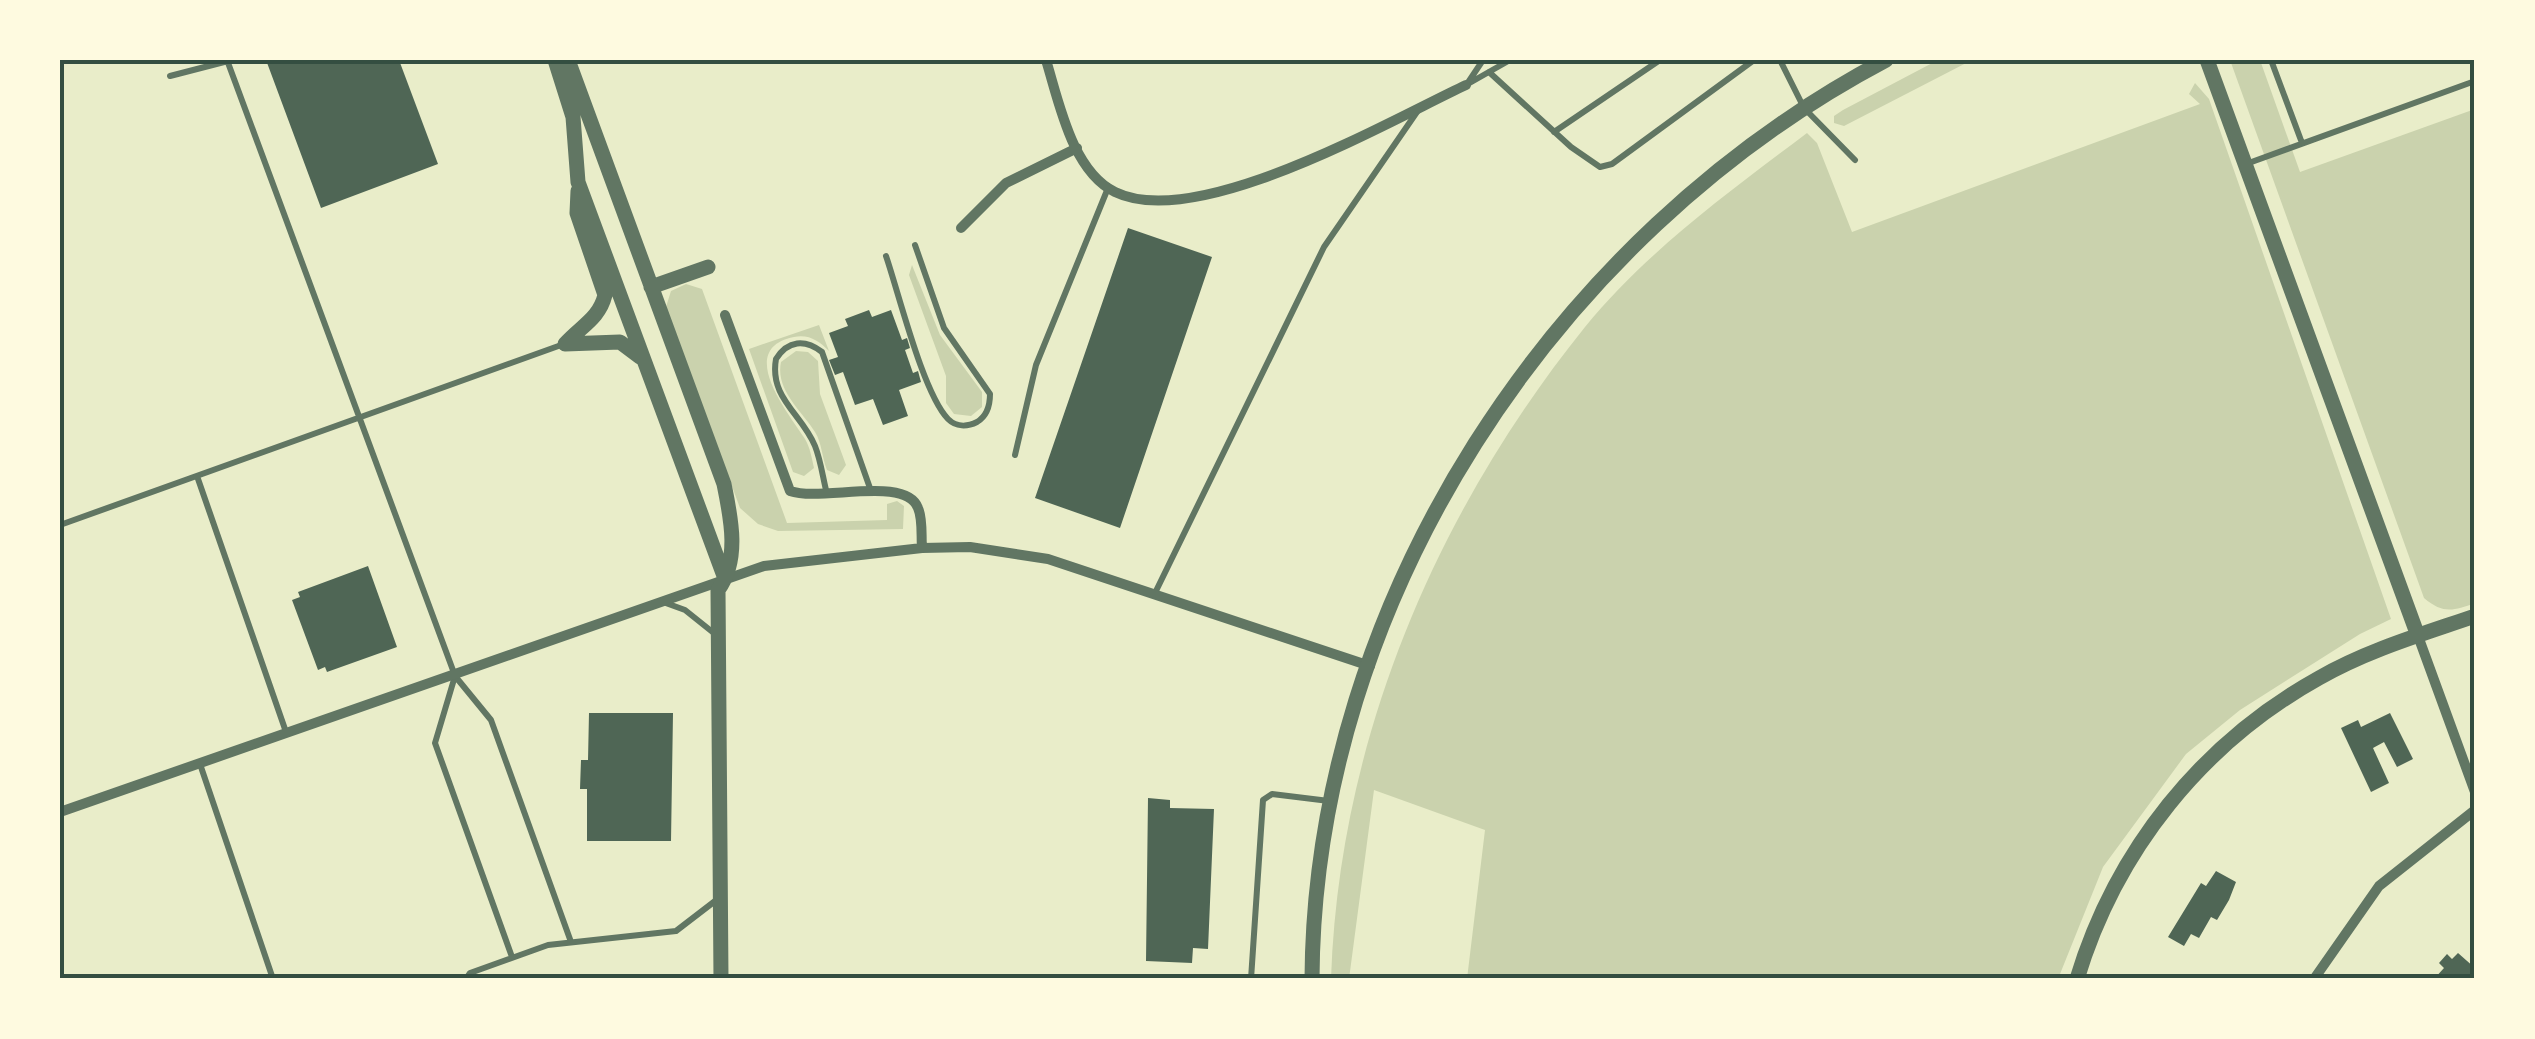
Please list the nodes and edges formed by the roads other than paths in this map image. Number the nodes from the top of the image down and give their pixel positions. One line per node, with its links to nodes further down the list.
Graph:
1 (555, 60): 24 (street)
2 (568, 60): 30 (street)
3 (1046, 60): 21 (street)
4 (1482, 60): 16 (lane)
5 (1510, 60): 13 (lane)
6 (1660, 60): 19 (lane)
7 (1754, 60): 19 (lane)
8 (1780, 60): 18 (lane)
9 (1886, 60): 18 (street)
10 (2206, 60): 23 (street)
11 (2271, 60): 20 (lane)
12 (228, 61): 14 (lane); 34 (lane)
13 (1489, 72): 16 (lane); 19 (lane)
14 (170, 76)
15 (2475, 81): 20 (lane)
16 (1466, 85): 17 (street)
17 (1422, 106): 25 (street); 42 (lane)
18 (1804, 108): 22 (lane); 47 (street)
19 (1554, 132)
20 (2302, 143): 23 (lane)
21 (1077, 148): 25 (street); 26 (street)
22 (1856, 160)
23 (2245, 164): 46 (street)
24 (578, 182): 32 (street); 33 (street)
25 (1109, 187): 35 (lane)
26 (961, 228)
27 (916, 245): 28 (lane)
28 (886, 256)
29 (708, 267): 30 (street)
30 (651, 287): 41 (street)
31 (725, 315): 38 (street)
32 (565, 344): 33 (street); 34 (lane)
33 (645, 362): 41 (street)
34 (360, 417): 36 (lane); 48 (lane)
35 (1015, 455)
36 (197, 476): 39 (lane); 49 (lane)
37 (872, 492): 38 (street); 38 (lane); 40 (street)
38 (827, 496)
39 (60, 526)
40 (922, 548): 41 (street); 42 (street)
41 (726, 579): 43 (street); 45 (street)
42 (1155, 594): 47 (street)
43 (657, 600): 45 (lane); 48 (street)
44 (2475, 616): 46 (street)
45 (718, 636): 55 (street)
46 (2418, 636): 51 (street); 63 (street)
47 (1370, 666): 52 (street)
48 (455, 676): 49 (street); 56 (lane); 57 (lane)
49 (286, 732): 50 (street)
50 (200, 763): 54 (street); 58 (lane)
51 (2475, 792)
52 (1330, 801): 61 (lane); 62 (street)
53 (2475, 810): 64 (street)
54 (60, 812)
55 (720, 897): 56 (lane); 60 (street)
56 (571, 942): 57 (lane)
57 (512, 958): 59 (lane)
58 (272, 979)
59 (466, 979)
60 (721, 979)
61 (1251, 979)
62 (1312, 979)
63 (2078, 979)
64 (2314, 979)

